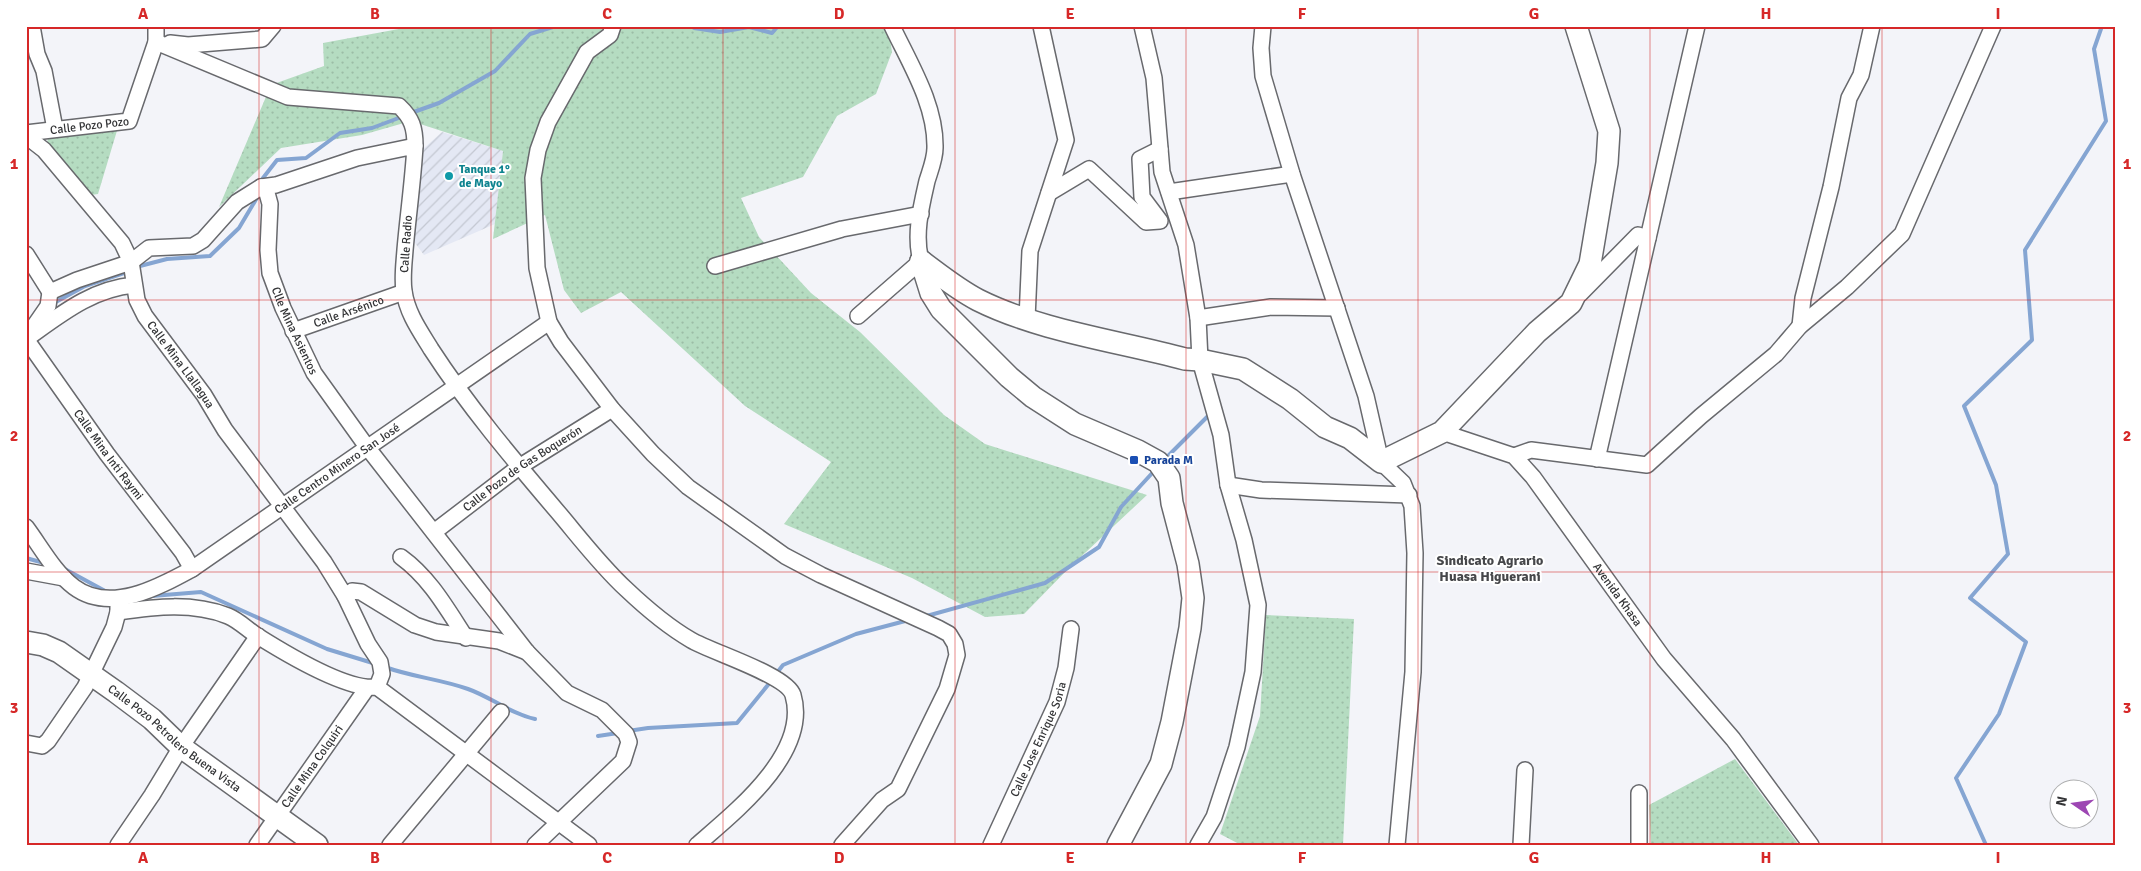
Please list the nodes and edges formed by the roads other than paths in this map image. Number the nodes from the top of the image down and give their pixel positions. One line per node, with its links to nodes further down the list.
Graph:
1 (32, 26): 14 (street)
2 (156, 26): 13 (street)
3 (273, 26): 13 (street)
4 (614, 26): 36 (street)
5 (892, 26): 22 (street)
6 (1041, 26): 21 (street)
7 (1142, 26): 17 (street)
8 (1263, 26): 18 (street)
9 (1576, 26): 31 (street)
10 (1697, 26): 23 (street)
11 (1872, 26): 37 (street)
12 (1993, 26): 37 (street)
13 (156, 42): 14 (street, Calle Pozo Pozo); 16 (street, Calle Radio)
14 (56, 129): 15 (street, Calle Pozo Pozo)
15 (26, 134): 26 (street, Calle Mina Llallagua)
16 (415, 146): 19 (street); 30 (street, Calle Radio)
17 (1160, 150): 20 (street); 21 (street)
18 (1292, 174): 20 (street); 32 (street)
19 (261, 187): 26 (street); 38 (street, Clle Mina Asientos)
20 (1169, 192): 35 (street)
21 (1049, 193): 34 (street)
22 (921, 214): 25 (street); 27 (street)
23 (1648, 238): 31 (street); 46 (street)
24 (26, 254): 29 (street)
25 (921, 260): 33 (street); 34 (street); 84 (street)
26 (131, 262): 28 (street, Calle Mina Llallagua); 29 (street)
27 (715, 266)
28 (134, 285): 39 (street); 51 (street, Calle Mina Llallagua)
29 (50, 292): 39 (street)
30 (404, 292): 38 (street, Calle Arsénico); 41 (street, Calle Radio)
31 (1572, 303): 43 (street)
32 (1337, 308): 35 (street); 47 (street)
33 (858, 316)
34 (1027, 318): 40 (street)
35 (1198, 318): 40 (street)
36 (549, 322): 41 (street, Calle Centro Minero San José); 42 (street)
37 (1800, 326): 46 (street)
38 (293, 331): 44 (street, Clle Mina Asientos)
39 (26, 339): 55 (street, Calle Mina Inti Raymi)
40 (1200, 360): 47 (street); 49 (street)
41 (456, 388): 44 (street, Calle Centro Minero San José); 48 (street, Calle Radio)
42 (612, 409): 48 (street, Calle Pozo de Gas Boquerón); 82 (street)
43 (1442, 432): 45 (street, Avenida Khasa); 47 (street)
44 (367, 447): 51 (street, Calle Centro Minero San José); 53 (street, Clle Mina Asientos)
45 (1514, 456): 46 (street); 89 (street, Avenida Khasa)
46 (1598, 458)
47 (1381, 462): 50 (street)
48 (519, 467): 53 (street, Calle Pozo de Gas Boquerón); 81 (street, Calle Radio)
49 (1228, 485): 50 (street); 85 (street)
50 (1409, 495): 86 (street)
51 (283, 506): 55 (street, Calle Centro Minero San José); 58 (street, Calle Mina Llallagua)
52 (26, 527): 57 (street, Calle Centro Minero San José)
53 (434, 532): 64 (street, Clle Mina Asientos)
54 (401, 557): 62 (street)
55 (192, 569): 59 (street, Calle Centro Minero San José)
56 (26, 571): 57 (street)
57 (64, 578): 59 (street, Calle Centro Minero San José)
58 (346, 596): 62 (street); 66 (street, Calle Mina Llallagua)
59 (118, 605): 61 (street); 65 (street)
60 (1071, 628): 83 (street, Calle Jose Enrique Soria)
61 (258, 636): 66 (street); 69 (street)
62 (466, 638): 64 (street)
63 (26, 642): 65 (street, Calle Pozo Petrolero Buena Vista)
64 (527, 652): 74 (street, Clle Mina Asientos)
65 (90, 674): 68 (street); 69 (street, Calle Pozo Petrolero Buena Vista)
66 (372, 687): 70 (street); 73 (street, Calle Mina Colquiri)
67 (501, 712): 70 (street)
68 (26, 744)
69 (181, 747): 73 (street, Calle Pozo Petrolero Buena Vista); 75 (street)
70 (466, 753): 74 (street); 78 (street)
71 (1526, 770): 87 (street)
72 (1639, 793): 88 (street)
73 (278, 816): 76 (street, Calle Mina Colquiri); 77 (street, Calle Pozo Petrolero Buena Vista)
74 (557, 821): 79 (street); 80 (street)
75 (118, 845)
76 (257, 845)
77 (317, 845)
78 (390, 845)
79 (535, 845)
80 (589, 845)
81 (697, 845)
82 (842, 845)
83 (991, 845)
84 (1118, 845)
85 (1198, 845)
86 (1398, 845)
87 (1521, 845)
88 (1639, 845)
89 (1811, 845)

